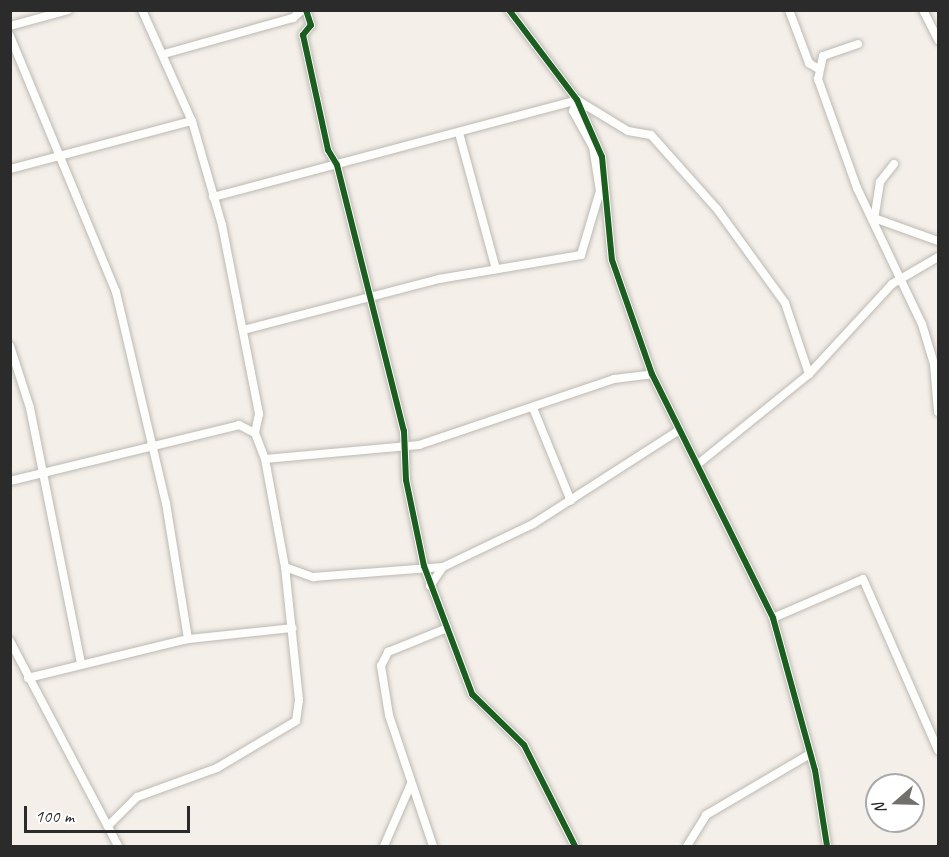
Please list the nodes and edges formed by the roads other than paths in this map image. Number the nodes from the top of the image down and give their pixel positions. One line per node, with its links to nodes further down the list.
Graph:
1 (68, 10): 7 (street)
2 (142, 10): 11 (street)
3 (304, 10): 11 (street); 18 (street)
4 (509, 10): 13 (street)
5 (789, 10): 12 (street)
6 (923, 10): 9 (street)
7 (10, 26)
8 (10, 36): 16 (street)
9 (939, 40)
10 (858, 44): 12 (street)
11 (164, 54): 14 (street)
12 (817, 68): 21 (street)
13 (577, 100): 15 (street); 24 (street); 29 (street); 30 (street)
14 (192, 121): 16 (street); 20 (street)
15 (459, 133): 18 (street); 24 (street)
16 (62, 155): 19 (street); 35 (street)
17 (894, 164): 21 (street)
18 (337, 165): 20 (street); 26 (street)
19 (10, 169)
20 (213, 196): 27 (street)
21 (874, 218): 22 (street); 25 (street)
22 (939, 241)
23 (939, 257): 25 (street)
24 (496, 269): 26 (street)
25 (901, 277): 30 (street); 32 (street)
26 (366, 297): 27 (street); 36 (street)
27 (243, 330): 34 (street)
28 (10, 346): 39 (street)
29 (652, 374): 31 (street); 33 (street)
30 (809, 374): 38 (street)
31 (533, 408): 36 (street); 41 (street)
32 (939, 411)
33 (678, 431): 38 (street); 41 (street)
34 (255, 433): 35 (street); 37 (street)
35 (151, 447): 39 (street); 49 (street)
36 (404, 447): 37 (street); 42 (street)
37 (265, 459): 43 (street)
38 (698, 464): 46 (street)
39 (44, 473): 40 (street); 51 (street)
40 (10, 480)
41 (571, 501): 44 (street)
42 (424, 566): 43 (street); 44 (street); 45 (street)
43 (285, 567): 47 (street)
44 (443, 567): 45 (street)
45 (430, 586): 48 (street)
46 (773, 618): 53 (street); 54 (street)
47 (292, 628): 49 (street); 56 (street)
48 (445, 629): 55 (street); 60 (street)
49 (188, 639): 51 (street)
50 (10, 641): 52 (street)
51 (81, 664): 52 (street)
52 (28, 678): 56 (street)
53 (939, 750)
54 (810, 754): 61 (street); 62 (street)
55 (411, 784): 58 (street); 59 (street)
56 (108, 826): 57 (street)
57 (118, 846)
58 (384, 846)
59 (433, 846)
60 (575, 846)
61 (687, 846)
62 (827, 846)

